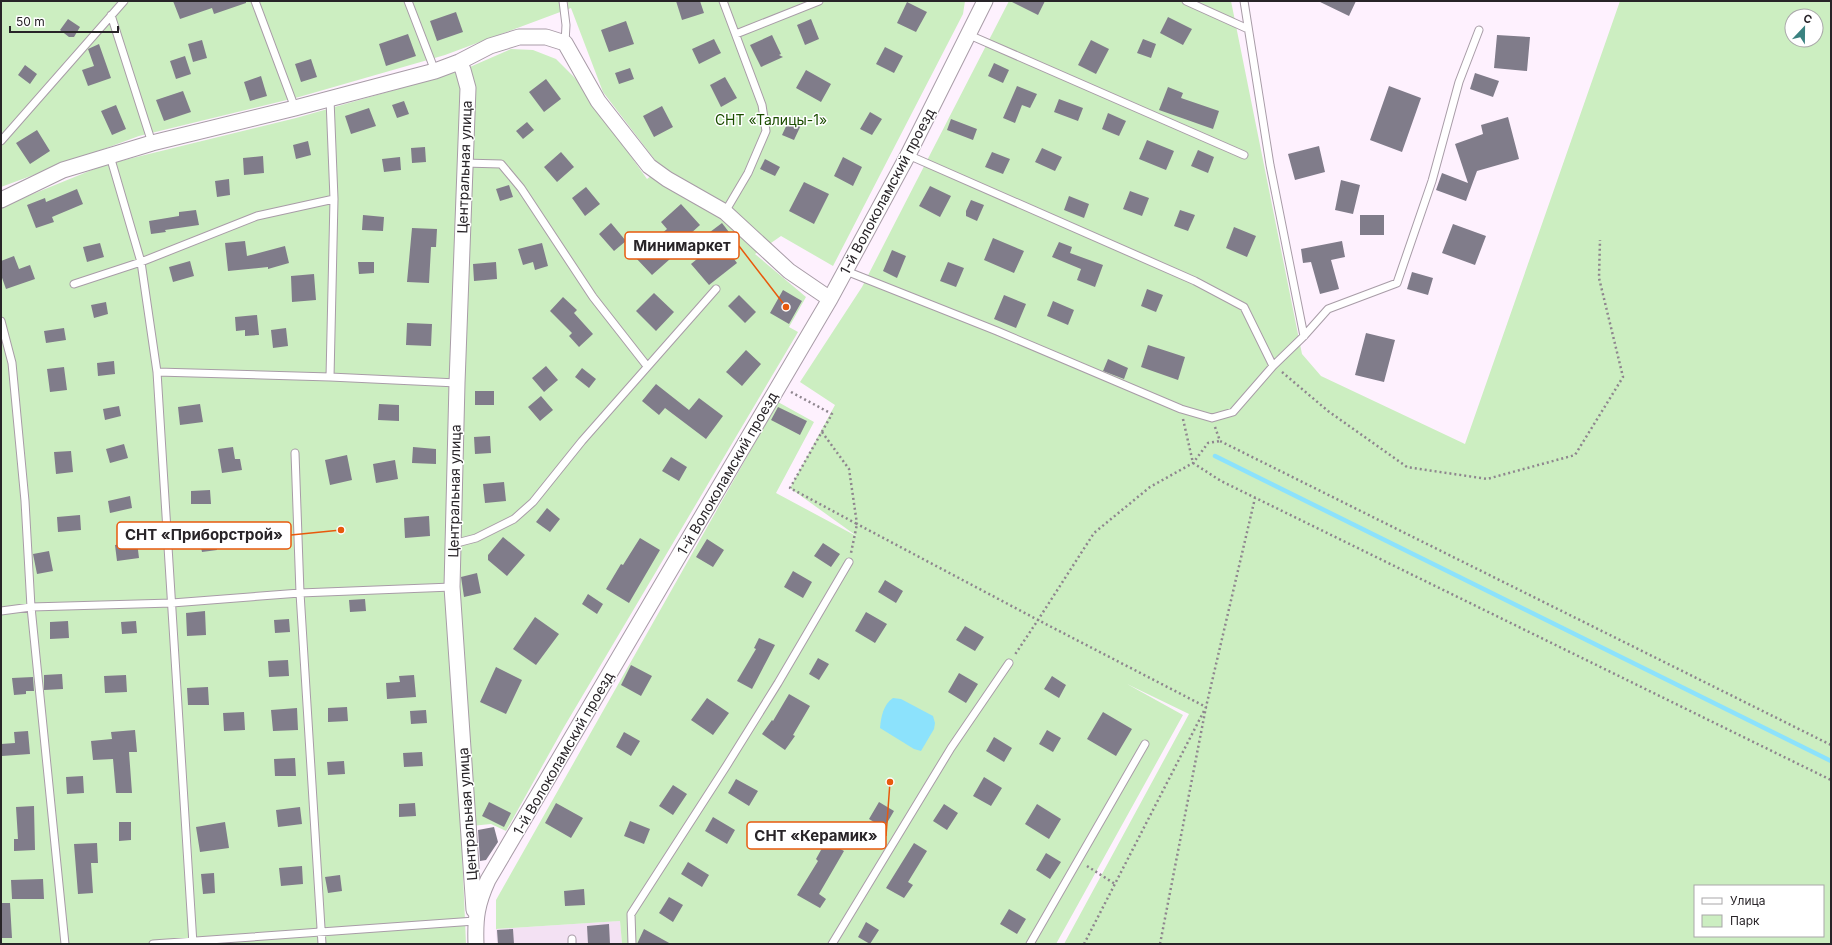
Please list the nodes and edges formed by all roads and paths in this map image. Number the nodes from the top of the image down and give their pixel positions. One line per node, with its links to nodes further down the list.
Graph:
1 (124, 1): 10 (lane)
2 (255, 1): 19 (lane)
3 (408, 1): 17 (lane)
4 (563, 1): 15 (lane)
5 (723, 1): 13 (lane)
6 (819, 1): 13 (lane)
7 (984, 1): 14 (street, 1-й Волоколамский проезд)
8 (1186, 1): 11 (lane)
9 (1244, 1): 11 (lane)
10 (111, 15): 20 (lane); 21 (lane)
11 (1248, 29): 36 (lane)
12 (1479, 30): 36 (lane)
13 (736, 34): 28 (lane)
14 (967, 34): 22 (street, 1-й Волоколамский проезд); 23 (lane)
15 (566, 43): 16 (street); 28 (street)
16 (459, 62): 17 (street); 25 (street, Центральная улица)
17 (435, 71): 18 (street)
18 (330, 99): 19 (street); 26 (lane)
19 (295, 108): 21 (street)
20 (1, 141)
21 (152, 143): 24 (street)
22 (908, 154): 31 (street, 1-й Волоколамский проезд); 38 (lane)
23 (1244, 155)
24 (110, 156): 27 (street); 30 (lane)
25 (464, 162): 37 (lane); 41 (street, Центральная улица)
26 (334, 199): 30 (lane); 40 (lane)
27 (1, 200)
28 (724, 212): 34 (street)
29 (1600, 240): 38 (path)
30 (141, 262): 32 (lane); 39 (lane)
31 (846, 271): 34 (street, 1-й Волоколамский проезд); 43 (lane)
32 (74, 284)
33 (716, 289): 37 (lane)
34 (830, 299): 42 (street, 1-й Волоколамский проезд)
35 (1, 321): 56 (lane)
36 (1304, 336): 38 (lane)
37 (647, 366): 51 (lane)
38 (1273, 366): 44 (lane)
39 (157, 372): 40 (lane); 55 (lane)
40 (330, 377): 41 (lane)
41 (457, 383): 51 (street, Центральная улица)
42 (779, 385): 45 (path); 66 (street, 1-й Волоколамский проезд)
43 (1181, 409): 44 (lane); 48 (path)
44 (1212, 418): 46 (path)
45 (822, 432): 50 (path); 50 (path)
46 (1220, 442): 48 (path); 62 (path)
47 (294, 453): 54 (lane)
48 (1193, 463): 49 (path); 58 (path)
49 (1255, 498): 60 (path); 63 (path)
50 (857, 524): 52 (path); 58 (path)
51 (453, 544): 53 (street, Центральная улица)
52 (849, 562): 73 (lane)
53 (452, 587): 54 (lane); 66 (street, Центральная улица)
54 (300, 593): 55 (lane); 67 (lane)
55 (172, 603): 56 (lane); 68 (lane)
56 (30, 607): 57 (lane); 69 (lane)
57 (1, 610)
58 (1038, 620): 59 (path); 60 (path)
59 (1009, 663): 74 (lane)
60 (1206, 707): 65 (path); 77 (path)
61 (1145, 744): 64 (lane)
62 (1831, 745)
63 (1831, 780)
64 (1078, 860): 65 (path); 75 (lane)
65 (1115, 884): 76 (path)
66 (475, 921): 67 (lane); 72 (street, 1-й Волоколамский проезд)
67 (320, 931): 68 (lane); 71 (lane)
68 (193, 943): 70 (lane)
69 (65, 944)
70 (153, 944)
71 (322, 944)
72 (476, 944)
73 (632, 944)
74 (832, 944)
75 (1030, 944)
76 (1084, 944)
77 (1160, 944)

